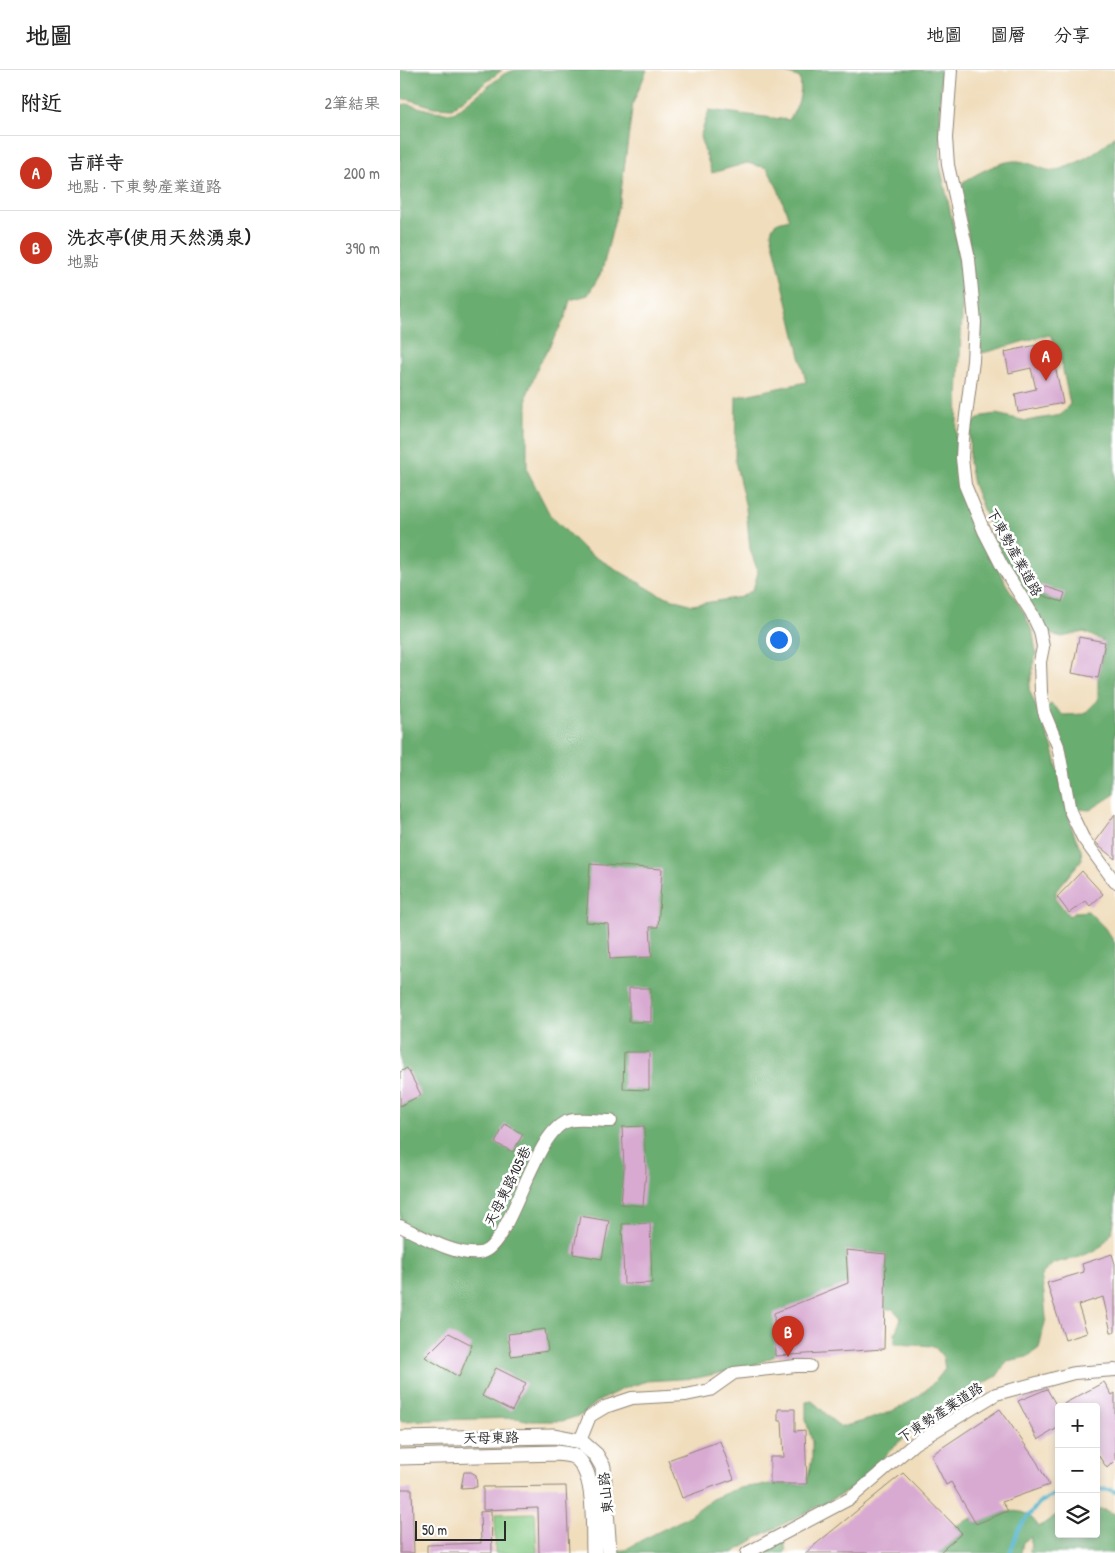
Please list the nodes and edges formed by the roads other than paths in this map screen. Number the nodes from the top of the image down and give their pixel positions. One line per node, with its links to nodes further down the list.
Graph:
1 (951, 70): 2 (street, 下東勢產業道路)
2 (1115, 882)
3 (611, 1121): 4 (street, 天母東路105巷)
4 (400, 1226)
5 (810, 1366): 8 (street)
6 (1115, 1370): 13 (street, 下東勢產業道路)
7 (400, 1439): 8 (street, 天母東路)
8 (580, 1442): 12 (street, 東山路)
9 (574, 1456): 10 (street, 天母東路); 11 (street, 東山路)
10 (400, 1457)
11 (594, 1553)
12 (609, 1553)
13 (747, 1553)

